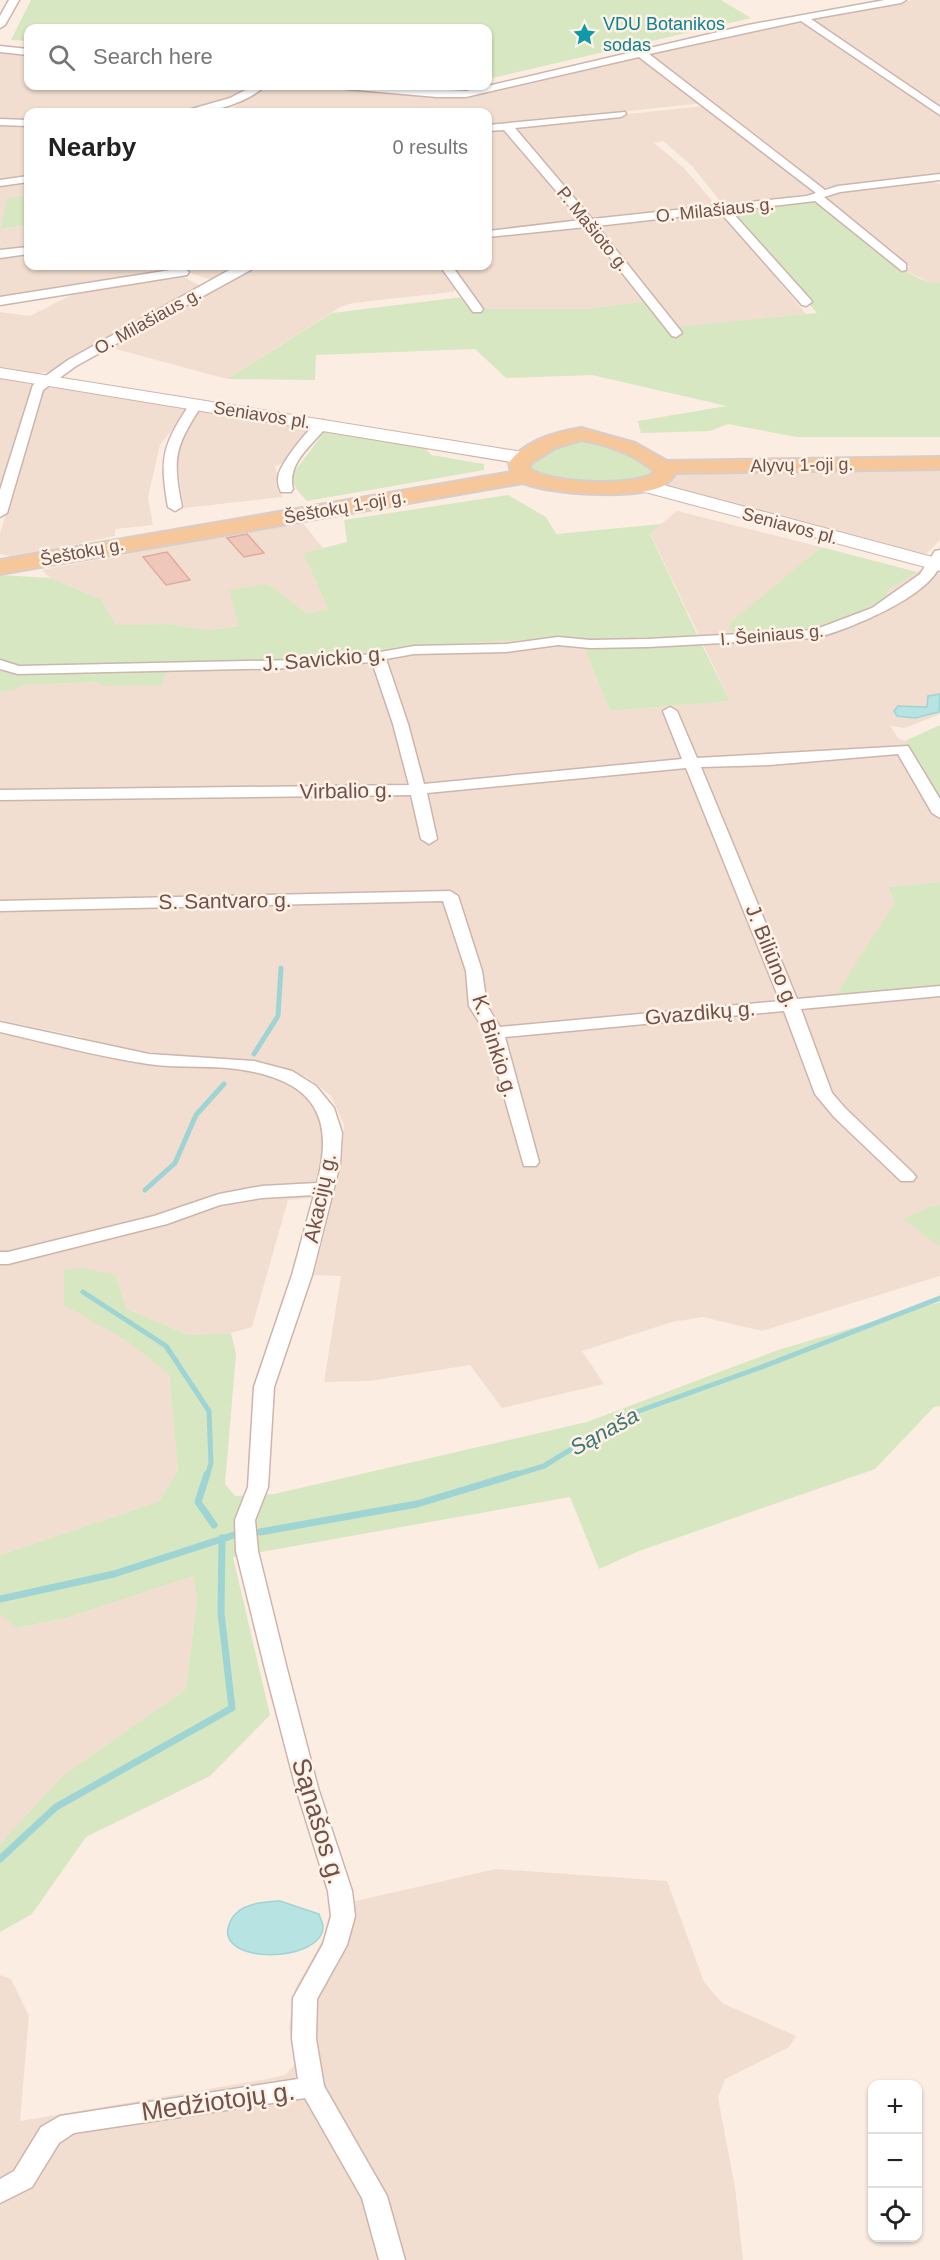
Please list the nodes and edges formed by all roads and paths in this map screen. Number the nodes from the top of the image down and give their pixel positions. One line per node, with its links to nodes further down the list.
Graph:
1 (14, 0): 4 (street)
2 (901, 0): 3 (street)
3 (801, 17): 7 (street); 15 (street)
4 (1, 20)
5 (0, 49): 6 (street)
6 (24, 52)
7 (641, 53): 8 (street); 24 (street)
8 (492, 87)
9 (253, 90): 12 (street)
10 (395, 90): 11 (street)
11 (478, 90)
12 (225, 103): 13 (street); 14 (street)
13 (203, 108)
14 (230, 108)
15 (940, 112)
16 (621, 114): 19 (street)
17 (0, 122): 18 (street)
18 (24, 123)
19 (507, 126): 20 (street); 26 (street, P. Mašioto g.)
20 (492, 128)
21 (939, 178): 24 (street, O. Milašiaus g.)
22 (24, 180): 23 (street)
23 (0, 183)
24 (821, 195): 25 (street, O. Milašiaus g.); 30 (street)
25 (723, 210): 26 (street, O. Milašiaus g.); 37 (street)
26 (590, 224): 27 (street, O. Milašiaus g.); 39 (street, P. Mašioto g.)
27 (492, 234)
28 (24, 251): 29 (street)
29 (0, 254)
30 (902, 267)
31 (175, 270): 36 (street)
32 (184, 270): 35 (street)
33 (244, 270): 35 (street, O. Milašiaus g.)
34 (449, 270): 38 (street)
35 (216, 283): 41 (street, O. Milašiaus g.)
36 (0, 301)
37 (806, 302)
38 (477, 309)
39 (676, 333)
40 (0, 373): 41 (street, Seniavos pl.)
41 (45, 380): 42 (street, Seniavos pl.); 50 (street)
42 (196, 405): 43 (street, Seniavos pl.); 49 (street)
43 (323, 424): 45 (street, Seniavos pl.); 48 (street)
44 (940, 463): 46 (main road, Alyvų 1-oji g.)
45 (525, 467): 46 (main road); 47 (main road, Seniavos pl.); 51 (main road, Šeštokų 1-oji g.)
46 (664, 467): 47 (main road, Seniavos pl.)
47 (641, 485): 52 (street, Seniavos pl.)
48 (286, 489)
49 (175, 507)
50 (0, 513)
51 (164, 537): 53 (main road, Šeštokų g.)
52 (937, 561): 54 (street, I. Šeiniaus g.)
53 (0, 567)
54 (648, 643): 55 (street, J. Savickio g.)
55 (378, 657): 56 (street, J. Savickio g.); 59 (street)
56 (0, 664)
57 (670, 711): 58 (street, J. Biliūno g.)
58 (692, 763): 59 (street, Virbalio g.); 61 (street, Virbalio g.); 66 (street, J. Biliūno g.)
59 (419, 789): 60 (street, Virbalio g.); 62 (street)
60 (0, 795)
61 (940, 813)
62 (429, 839)
63 (450, 896): 64 (street, S. Santvaro g.); 68 (street, K. Binkio g.)
64 (0, 906)
65 (940, 991): 66 (street, Gvazdikų g.)
66 (792, 1005): 68 (street, Gvazdikų g.); 70 (street, J. Biliūno g.)
67 (0, 1027): 71 (street, Akacijų g.)
68 (495, 1033): 69 (street, K. Binkio g.)
69 (530, 1162)
70 (907, 1177)
71 (324, 1189): 72 (street); 73 (street, Akacijų g.)
72 (0, 1258)
73 (247, 1551): 74 (street, Sąnašos g.)
74 (312, 2087): 75 (street, Medžiotojų g.); 76 (street, Medžiotojų g.)
75 (0, 2192)
76 (392, 2260)

